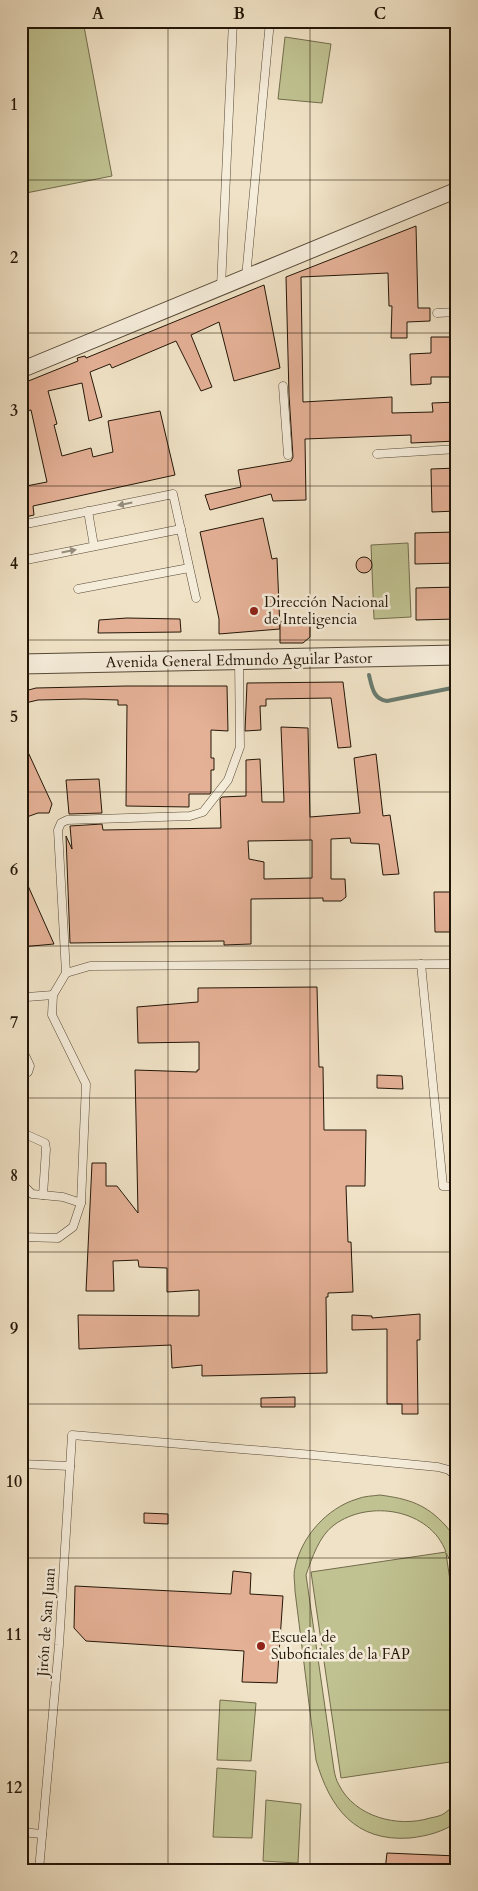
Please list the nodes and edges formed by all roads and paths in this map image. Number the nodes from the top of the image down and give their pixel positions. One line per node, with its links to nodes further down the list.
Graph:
1 (233, 21): 5 (lane)
2 (270, 21): 4 (lane)
3 (457, 190): 4 (street)
4 (246, 277): 5 (street)
5 (221, 288): 8 (street)
6 (457, 312): 7 (lane)
7 (437, 313)
8 (21, 370)
9 (283, 386): 12 (lane)
10 (457, 448): 11 (lane)
11 (377, 454)
12 (288, 455)
13 (88, 511): 14 (lane); 15 (lane, one-way to 13); 16 (lane)
14 (21, 525)
15 (181, 529): 16 (lane); 18 (lane)
16 (94, 546): 17 (lane, one-way to 16)
17 (21, 559)
18 (189, 568): 19 (lane); 20 (lane)
19 (78, 590)
20 (196, 598)
21 (457, 656): 22 (street, Avenida General Edmundo Aguilar Pastor)
22 (239, 660): 23 (street, Avenida General Edmundo Aguilar Pastor); 26 (lane)
23 (21, 664)
24 (421, 964): 25 (lane); 26 (lane); 33 (lane)
25 (457, 964)
26 (66, 972): 27 (lane)
27 (53, 995): 28 (lane); 35 (lane)
28 (21, 1002)
29 (21, 1047): 30 (lane)
30 (21, 1076)
31 (21, 1135): 34 (lane)
32 (21, 1181): 34 (lane)
33 (457, 1187)
34 (43, 1195): 35 (lane)
35 (81, 1203): 36 (lane)
36 (21, 1237)
37 (21, 1464): 38 (lane)
38 (70, 1466): 39 (lane, Jirón de San Juan); 41 (lane, Jirón de San Juan)
39 (457, 1477)
40 (21, 1832): 41 (lane)
41 (42, 1834): 42 (lane, Jirón de San Juan)
42 (39, 1868): 43 (lane)
43 (82, 1870)

